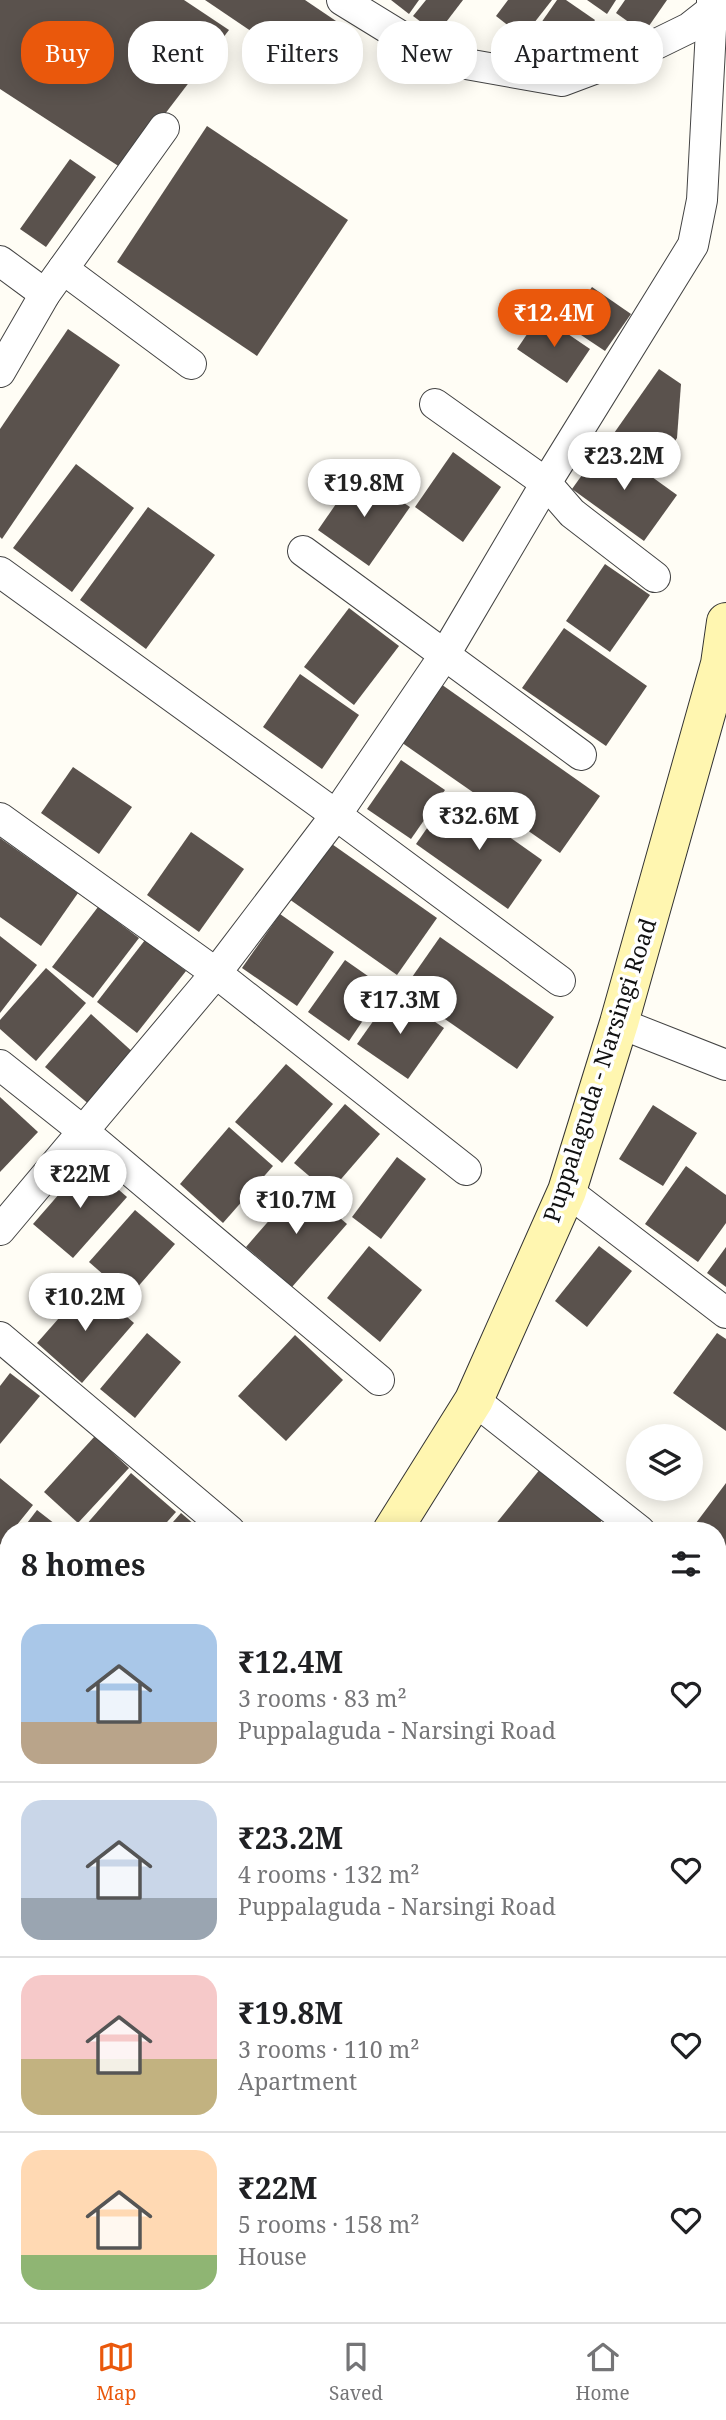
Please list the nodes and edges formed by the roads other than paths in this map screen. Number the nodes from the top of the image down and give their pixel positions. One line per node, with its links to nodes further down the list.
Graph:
1 (342, 0): 2 (street)
2 (712, 5): 10 (street)
3 (164, 128): 5 (street)
4 (0, 261): 6 (street)
5 (63, 269): 6 (street); 7 (street)
6 (45, 294): 8 (street)
7 (191, 364)
8 (0, 372)
9 (435, 404): 10 (street)
10 (546, 483): 13 (street); 15 (street)
11 (303, 551): 15 (street)
12 (0, 572): 17 (street)
13 (655, 578)
14 (726, 622): 21 (street, Puppalaguda - Narsingi Road)
15 (444, 656): 16 (street); 17 (street)
16 (581, 755)
17 (336, 815): 19 (street); 20 (street)
18 (0, 818): 19 (street)
19 (216, 973): 24 (street); 25 (street)
20 (560, 981)
21 (618, 1023): 23 (street); 26 (street, Puppalaguda - Narsingi Road)
22 (0, 1065): 24 (street)
23 (726, 1065)
24 (83, 1131): 27 (street); 30 (street)
25 (466, 1170)
26 (566, 1191): 28 (street); 31 (street, Puppalaguda - Narsingi Road)
27 (0, 1230)
28 (726, 1313)
29 (0, 1337): 32 (street)
30 (379, 1380)
31 (474, 1400): 33 (street, Puppalaguda - Narsingi Road); 34 (street)
32 (219, 1522)
33 (398, 1522)
34 (629, 1522)

